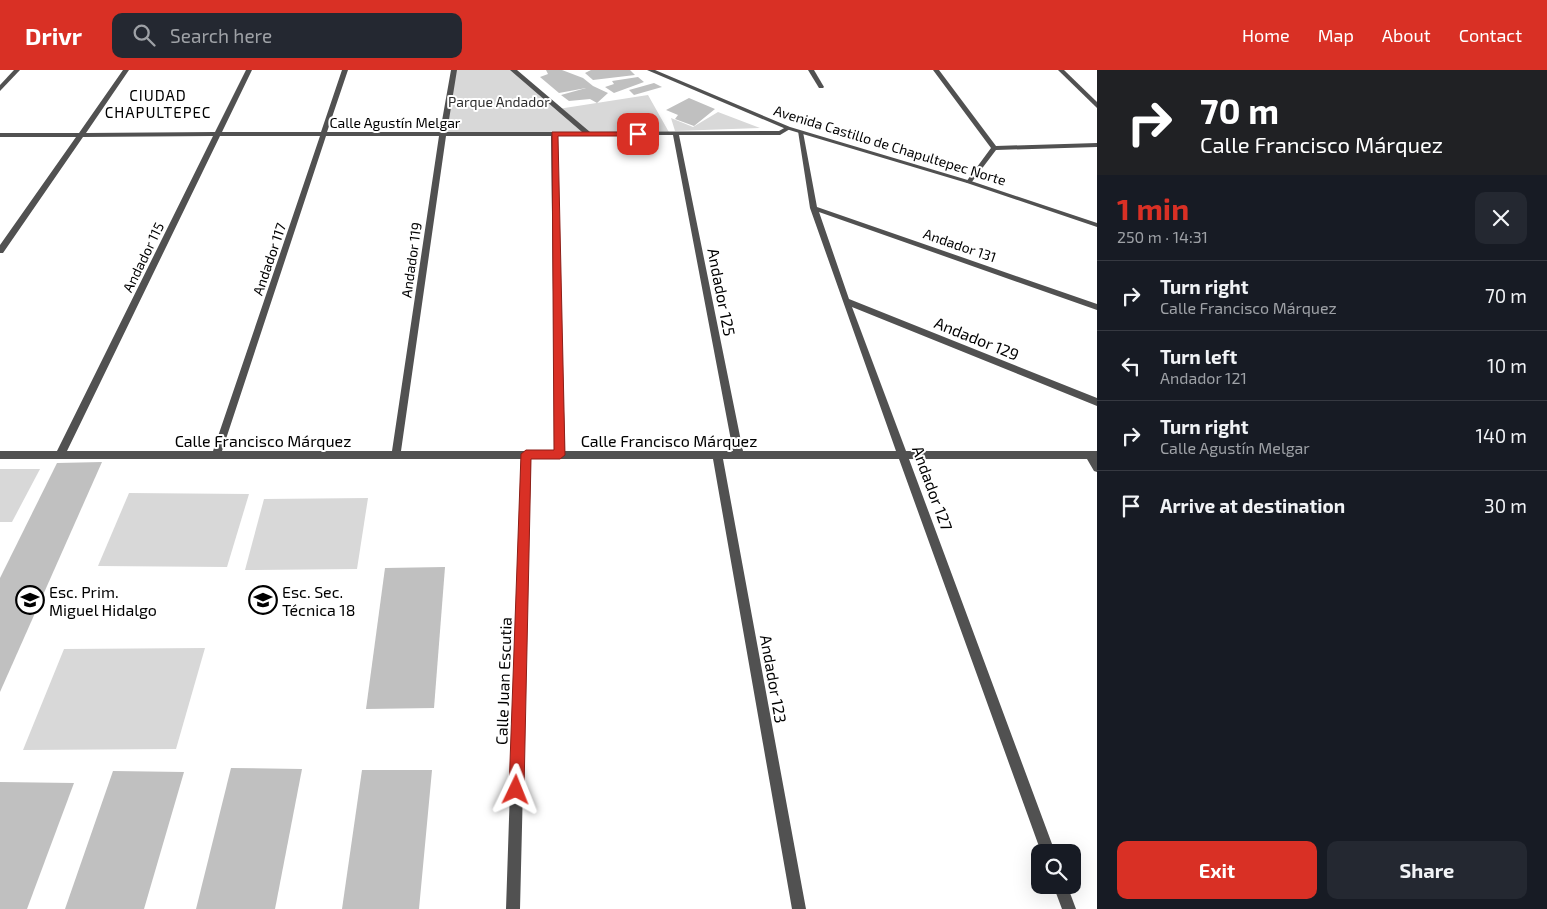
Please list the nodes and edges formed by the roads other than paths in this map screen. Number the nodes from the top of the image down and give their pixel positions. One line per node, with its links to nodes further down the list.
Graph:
1 (17, 70): 12 (street)
2 (126, 70): 16 (street)
3 (250, 70): 17 (street, Andador 115)
4 (345, 70): 18 (street, Andador 117)
5 (454, 70): 19 (street, Andador 119)
6 (513, 70): 21 (street)
7 (650, 70): 14 (street, Avenida Castillo de Chapultepec Norte)
8 (811, 70): 11 (street)
9 (936, 70): 25 (street)
10 (1061, 70): 13 (street)
11 (821, 87)
12 (0, 89)
13 (1097, 106)
14 (788, 128): 15 (street, Avenida Castillo de Chapultepec Norte); 22 (street, Calle Agustín Melgar)
15 (800, 132): 26 (street, Avenida Castillo de Chapultepec Norte); 27 (street, Andador 127)
16 (80, 134): 17 (street, Calle Agustín Melgar); 23 (street, Calle Agustín Melgar); 29 (street)
17 (217, 134): 18 (street, Calle Agustín Melgar); 36 (street, Andador 115)
18 (324, 134): 19 (street, Calle Agustín Melgar); 37 (street, Andador 117)
19 (442, 134): 20 (street, Calle Agustín Melgar); 38 (street, Andador 119)
20 (554, 134): 21 (street, Calle Agustín Melgar); 39 (street)
21 (589, 134): 22 (street, Calle Agustín Melgar)
22 (676, 134): 40 (street, Andador 125)
23 (0, 135)
24 (1097, 145): 25 (street)
25 (994, 148): 26 (street)
26 (969, 182): 28 (street, Avenida Castillo de Chapultepec Norte)
27 (814, 208): 30 (street, Andador 127); 31 (street, Andador 131)
28 (1097, 225)
29 (0, 251)
30 (846, 301): 32 (street, Andador 129); 41 (street, Andador 127)
31 (1097, 307)
32 (1097, 402)
33 (526, 454): 38 (street, Calle Francisco Márquez); 39 (street, Calle Francisco Márquez); 46 (street, Calle Juan Escutia)
34 (717, 454): 39 (street, Calle Francisco Márquez); 40 (street, Calle Francisco Márquez); 47 (street, Andador 123)
35 (0, 455): 36 (street, Calle Francisco Márquez)
36 (60, 455): 37 (street, Calle Francisco Márquez)
37 (216, 455): 38 (street, Calle Francisco Márquez)
38 (396, 455)
39 (560, 455)
40 (738, 455): 41 (street, Calle Francisco Márquez)
41 (902, 455): 42 (street, Calle Francisco Márquez); 44 (street, Andador 127)
42 (1093, 455): 43 (street)
43 (1097, 468)
44 (1045, 844)
45 (1063, 894): 48 (street)
46 (513, 909)
47 (799, 909)
48 (1069, 909)

